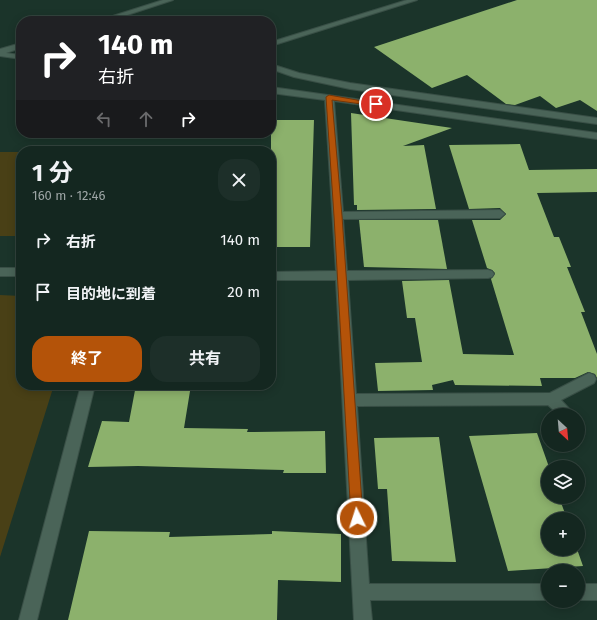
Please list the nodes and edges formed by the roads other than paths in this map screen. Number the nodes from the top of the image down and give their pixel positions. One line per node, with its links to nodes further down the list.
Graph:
1 (170, 0): 3 (street)
2 (414, 0): 4 (street)
3 (117, 16)
4 (276, 42)
5 (16, 47): 6 (street)
6 (0, 53): 7 (street)
7 (16, 56)
8 (276, 68): 11 (street)
9 (276, 91): 10 (street)
10 (329, 97): 12 (street); 14 (street)
11 (597, 121)
12 (597, 136)
13 (500, 214): 14 (street)
14 (338, 216): 19 (street)
15 (0, 272): 16 (street)
16 (16, 272)
17 (488, 274): 19 (street)
18 (276, 276): 19 (street)
19 (341, 276): 23 (street)
20 (589, 379): 22 (street)
21 (87, 390): 29 (street)
22 (551, 399): 23 (street); 24 (street)
23 (349, 400): 25 (street)
24 (561, 408)
25 (361, 592): 26 (street); 30 (street)
26 (541, 592)
27 (585, 592): 28 (street)
28 (597, 592)
29 (28, 620)
30 (363, 620)

